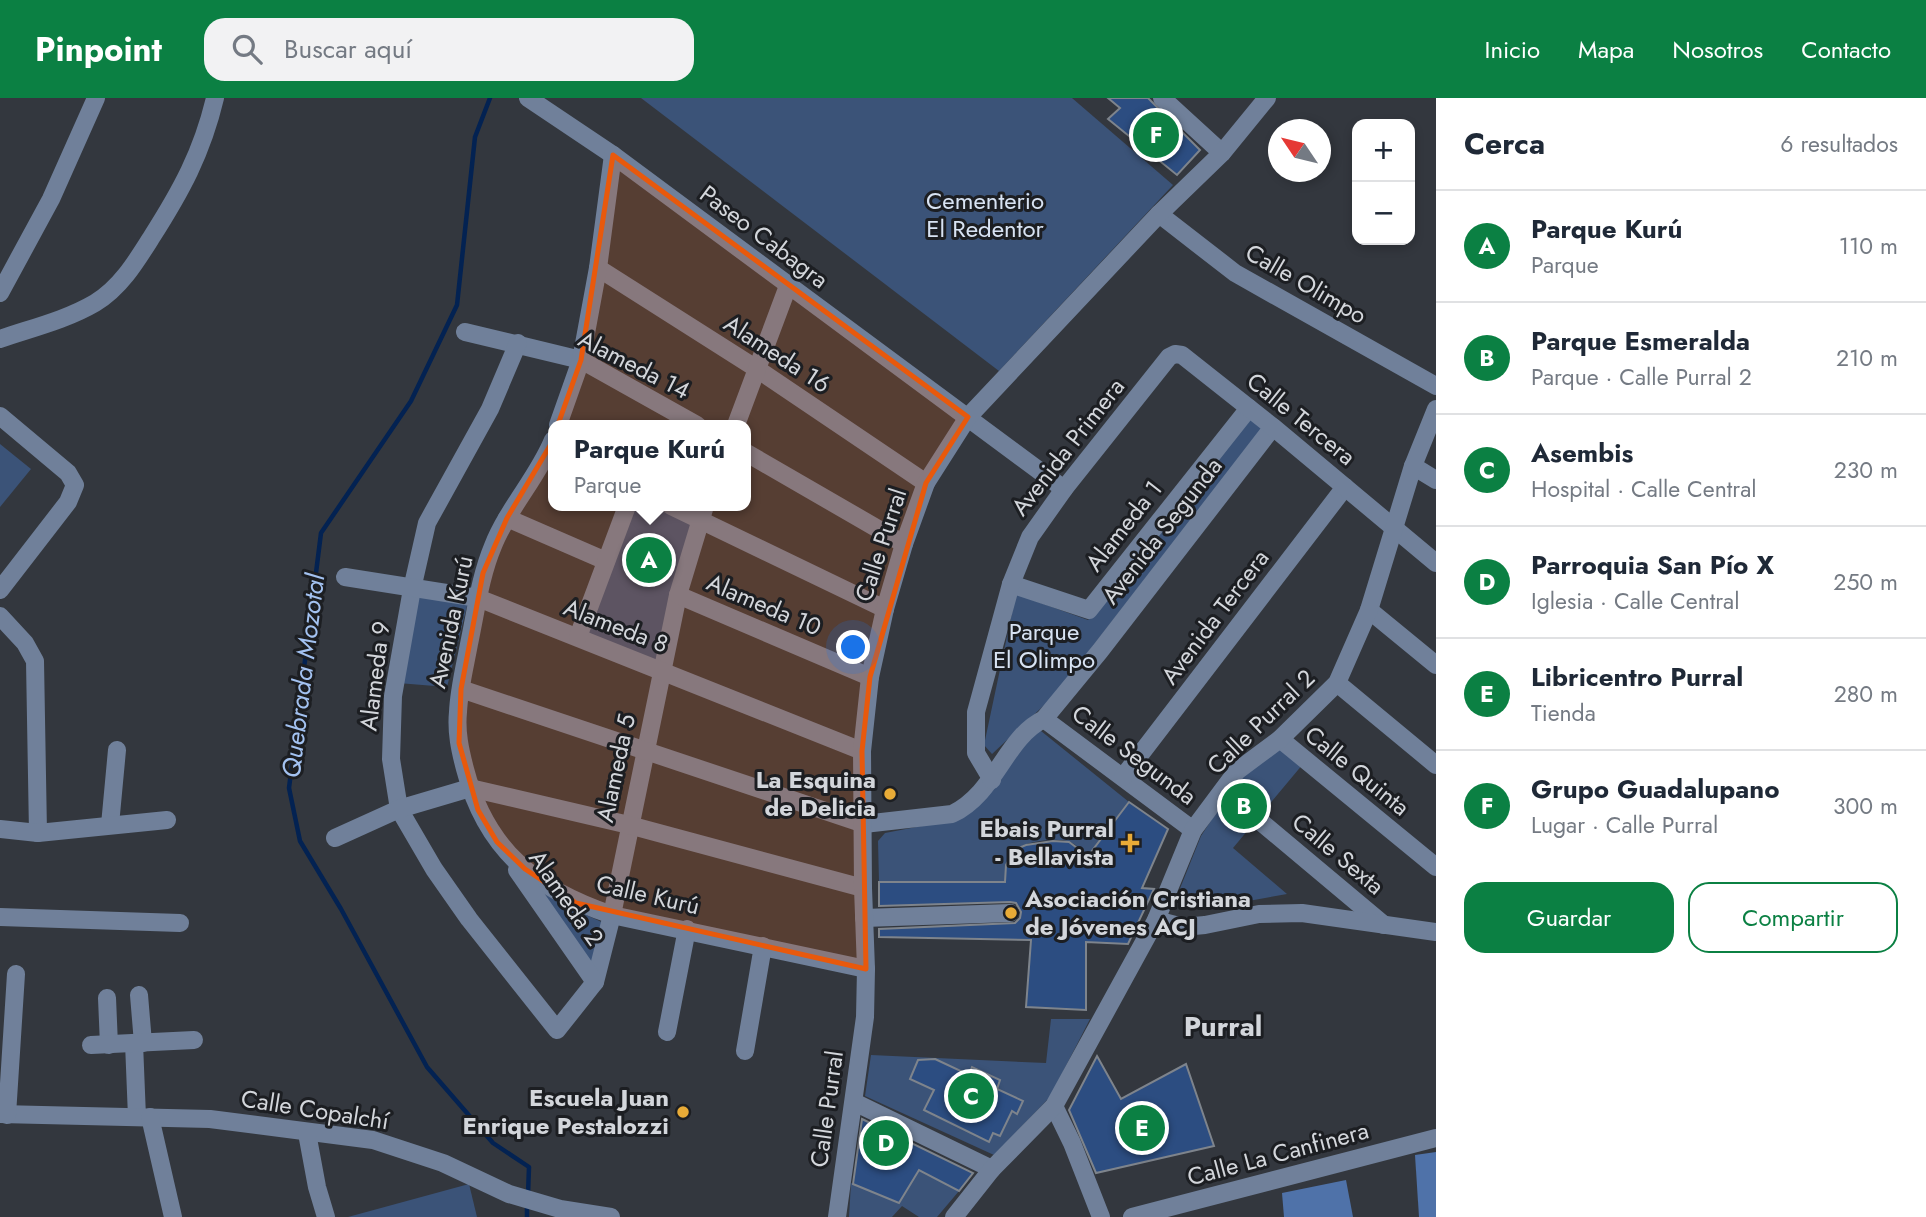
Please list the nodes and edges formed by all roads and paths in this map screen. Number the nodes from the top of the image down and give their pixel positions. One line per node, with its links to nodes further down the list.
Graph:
1 (96, 98): 11 (street)
2 (215, 98): 13 (street)
3 (528, 98): 7 (street, Paseo Cabagra)
4 (1162, 98): 6 (street)
5 (1267, 98): 6 (street, Calle Purral)
6 (1222, 153): 8 (street, Calle Purral)
7 (613, 155): 9 (street); 10 (street, Paseo Cabagra)
8 (1159, 214): 18 (street, Calle Olimpo); 22 (street, Calle Purral)
9 (598, 268): 16 (street); 17 (street, Alameda 16)
10 (788, 286): 17 (street); 22 (street, Paseo Cabagra)
11 (0, 293)
12 (465, 332): 14 (street, Alameda 14)
13 (0, 338)
14 (518, 343): 16 (street, Alameda 14); 43 (street, Alameda 9)
15 (1175, 354): 19 (street, Calle Tercera); 33 (street, Avenida Primera)
16 (581, 360): 23 (street); 24 (street, Alameda 14)
17 (757, 369): 25 (street); 31 (street, Alameda 16)
18 (1436, 386)
19 (1249, 408): 26 (street, Calle Tercera); 42 (street, Alameda 1)
20 (1435, 413): 29 (street, Calle Purral 2)
21 (0, 416): 44 (street)
22 (968, 417): 31 (street, Calle Purral); 33 (street, Paseo Cabagra)
23 (560, 420)
24 (688, 420)
25 (738, 420)
26 (1273, 427): 32 (street, Calle Tercera); 56 (street, Avenida Segunda)
27 (548, 450): 36 (street, Avenida Kurú)
28 (751, 455): 38 (street)
29 (1412, 466): 30 (street); 37 (street, Calle Purral 2)
30 (1436, 480)
31 (926, 483): 38 (street, Calle Purral)
32 (1345, 487): 37 (street, Calle Tercera); 62 (street, Avenida Tercera)
33 (1064, 489): 42 (street, Avenida Primera)
34 (625, 511): 39 (street)
35 (702, 513): 45 (street, Alameda 5); 47 (street)
36 (507, 518): 39 (street); 46 (street, Avenida Kurú)
37 (1393, 527): 40 (street); 48 (street, Calle Purral 2)
38 (904, 544): 47 (street, Calle Purral)
39 (606, 561): 50 (street)
40 (1436, 563)
41 (345, 577): 43 (street, Alameda 8)
42 (1011, 584): 63 (street, Avenida Primera)
43 (412, 589): 46 (street, Alameda 8); 65 (street, Alameda 9)
44 (0, 590)
45 (678, 595): 52 (street, Alameda 5); 53 (street, Alameda 10)
46 (478, 598): 50 (street, Alameda 8); 55 (street, Avenida Kurú)
47 (885, 609): 53 (street, Calle Purral)
48 (1369, 610): 51 (street); 54 (street, Calle Purral 2)
49 (0, 616): 73 (street)
50 (578, 637): 52 (street, Alameda 8)
51 (1436, 665)
52 (661, 669): 58 (street, Alameda 5); 60 (street, Alameda 8)
53 (870, 677): 60 (street, Calle Purral)
54 (1337, 683): 57 (street, Calle Purral 2); 61 (street)
55 (461, 689): 58 (street); 64 (street, Avenida Kurú)
56 (1044, 719): 62 (street, Calle Segunda); 63 (street, Avenida Segunda)
57 (1279, 739): 72 (street, Calle Purral 2); 76 (street, Calle Quinta)
58 (645, 749): 68 (street); 70 (street, Alameda 5)
59 (117, 750): 69 (street)
60 (862, 751): 68 (street, Calle Purral)
61 (1436, 765)
62 (1123, 777): 72 (street, Calle Segunda)
63 (992, 779): 68 (street, Avenida Segunda)
64 (470, 788): 65 (street); 70 (street); 75 (street, Calle Kurú)
65 (399, 809): 74 (street); 93 (street, Alameda 9)
66 (167, 820): 69 (street)
67 (1261, 822): 84 (street, Calle Sexta)
68 (864, 824): 77 (street, Calle Purral)
69 (110, 825): 73 (street)
70 (629, 825): 77 (street); 79 (street, Alameda 5)
71 (0, 829): 73 (street)
72 (1193, 830): 82 (street, Calle Purral 2)
73 (38, 833)
74 (335, 838)
75 (497, 842): 79 (street, Calle Kurú); 90 (street, Alameda 2)
76 (1436, 867)
77 (863, 888): 81 (street, Calle Purral)
78 (1010, 913): 81 (street)
79 (612, 915): 85 (street, Calle Kurú); 90 (street, Alameda 5)
80 (0, 917): 83 (street)
81 (864, 918): 88 (street, Calle Purral)
82 (1156, 920): 84 (street); 101 (street, Calle Purral 2)
83 (180, 923)
84 (1384, 925): 86 (street)
85 (687, 929): 87 (street, Calle Kurú); 94 (street)
86 (1436, 932)
87 (762, 946): 88 (street, Calle Kurú); 99 (street)
88 (866, 968): 100 (street, Calle Purral)
89 (16, 974): 102 (street)
90 (595, 982): 93 (street, Alameda 5)
91 (139, 995): 96 (street)
92 (107, 998): 98 (street)
93 (557, 1030)
94 (667, 1032)
95 (194, 1040): 96 (street)
96 (138, 1043): 98 (street); 103 (street)
97 (91, 1045): 98 (street)
98 (109, 1045)
99 (746, 1051)
100 (854, 1102): 106 (street); 110 (street, Calle Purral)
101 (1054, 1106): 106 (street, Calle Purral 2); 112 (street)
102 (3, 1114): 103 (street, Calle Copalchí)
103 (144, 1117): 104 (street, Calle Copalchí); 107 (street)
104 (307, 1133): 108 (street); 109 (street, Calle Copalchí)
105 (1436, 1138): 113 (street, Calle La Canfinera)
106 (992, 1169): 111 (street, Calle Purral 2)
107 (173, 1217)
108 (326, 1217)
109 (611, 1217)
110 (838, 1217)
111 (954, 1217)
112 (1101, 1217)
113 (1132, 1217)

